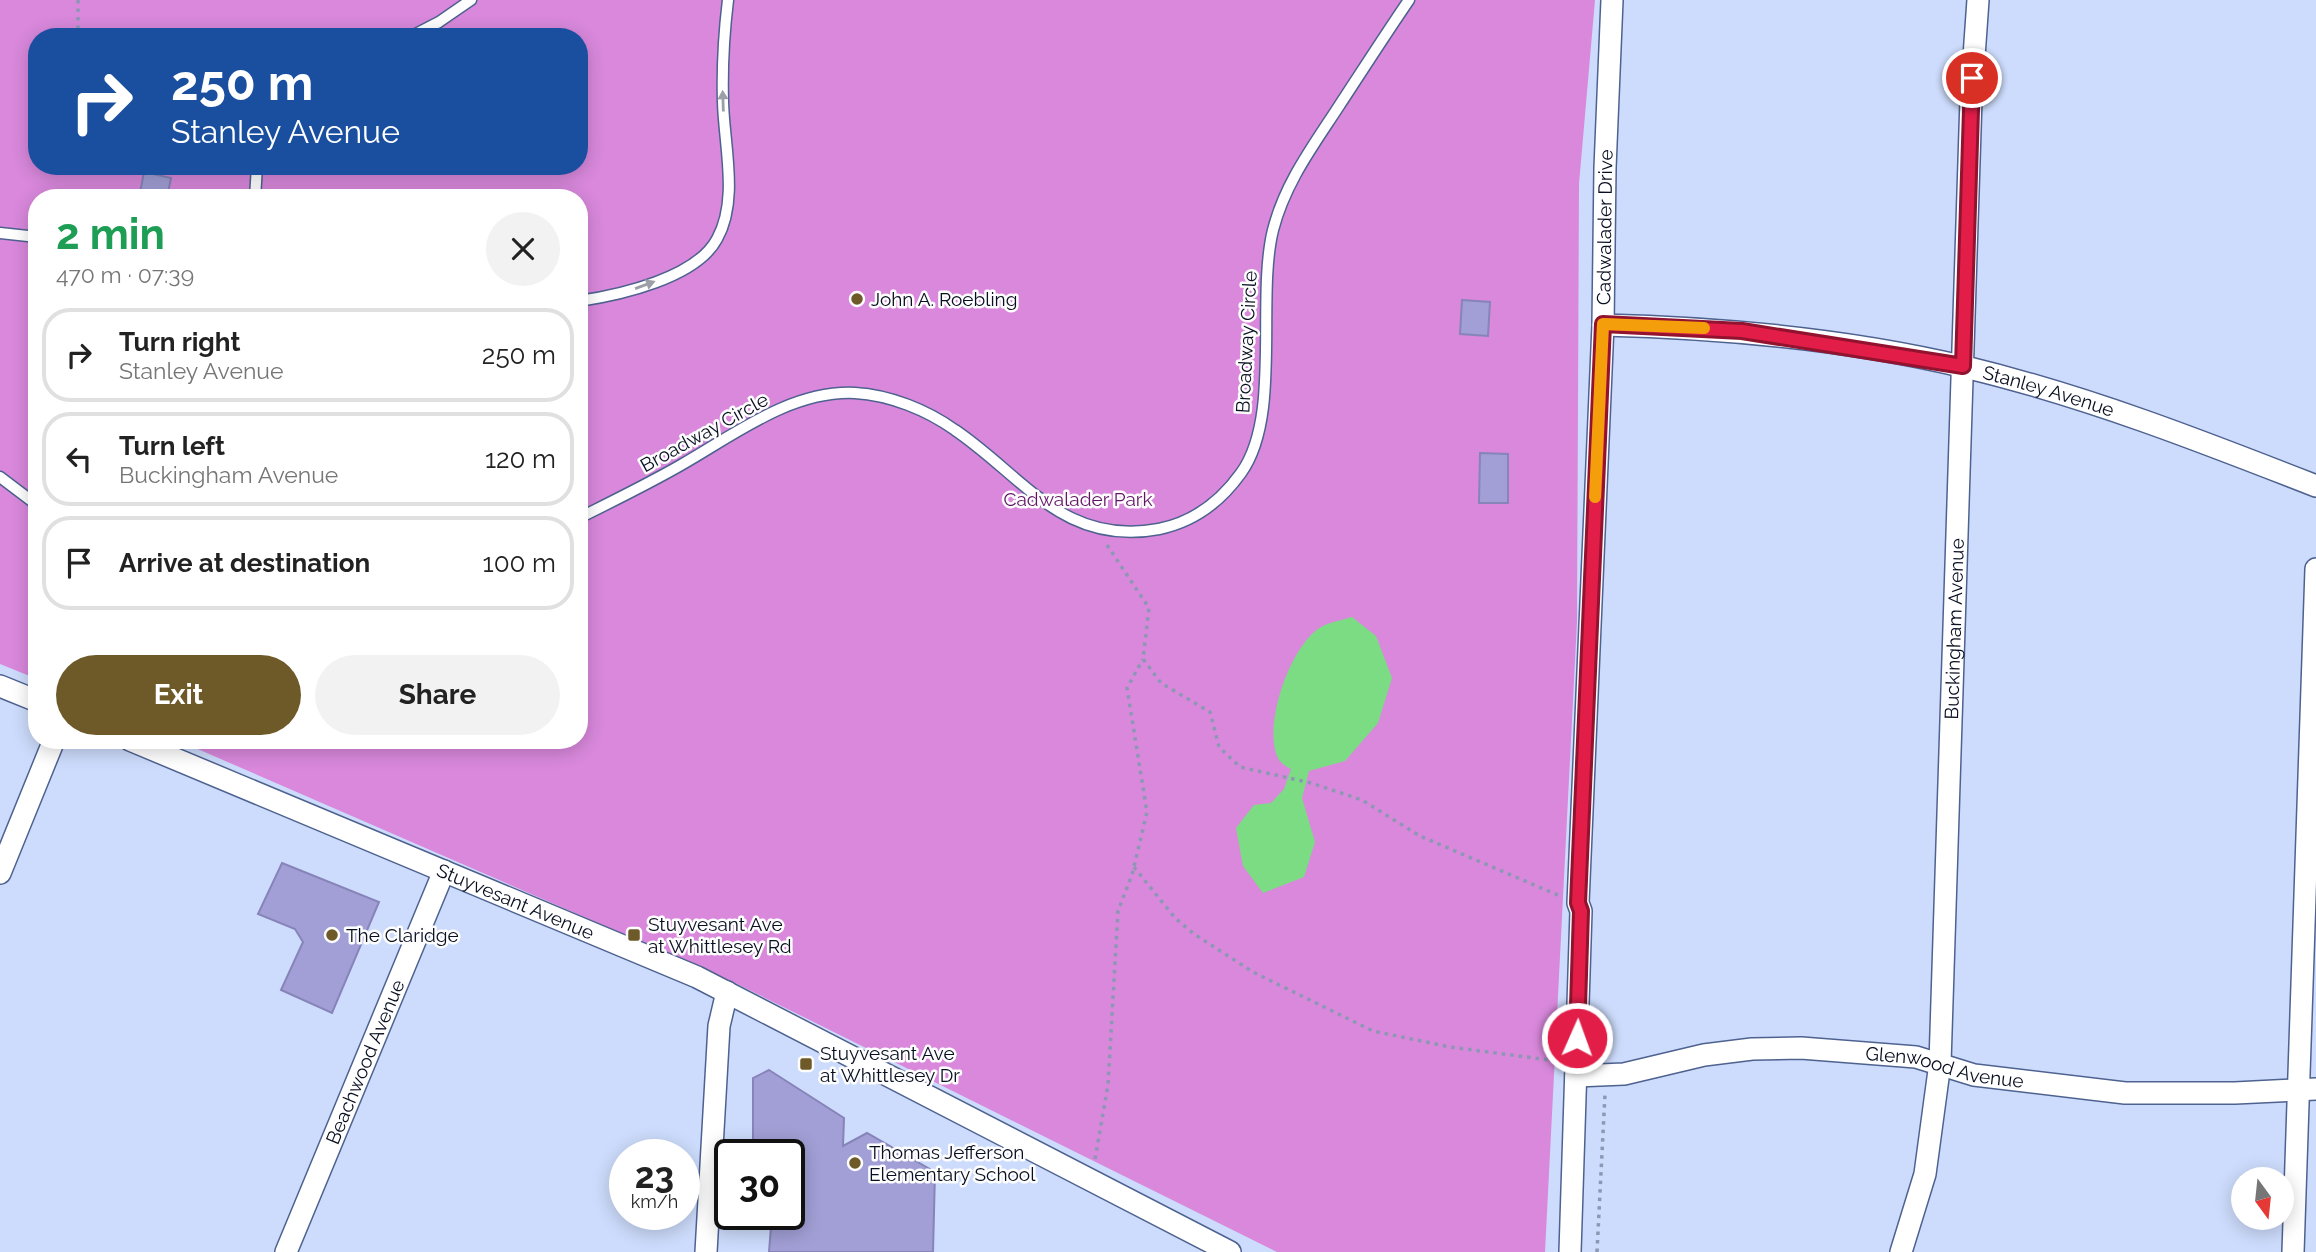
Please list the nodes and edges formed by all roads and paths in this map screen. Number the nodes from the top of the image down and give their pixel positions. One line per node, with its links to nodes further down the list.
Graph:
1 (78, 0): 7 (path)
2 (471, 0): 8 (lane)
3 (728, 0): 11 (lane, one-way to 3)
4 (1409, 0): 18 (lane, Broadway Circle)
5 (1612, 0): 12 (street, Cadwalader Drive)
6 (1978, 0): 13 (street, Buckingham Avenue)
7 (78, 28)
8 (427, 28)
9 (0, 233): 10 (lane)
10 (28, 236)
11 (588, 299)
12 (1603, 324): 13 (street, Stanley Avenue); 28 (street, Cadwalader Drive)
13 (1963, 366): 15 (street, Stanley Avenue); 30 (street, Buckingham Avenue)
14 (0, 477): 16 (lane)
15 (2316, 486)
16 (28, 498)
17 (588, 514): 18 (lane, Broadway Circle)
18 (1089, 525): 20 (path)
19 (2316, 569): 33 (street)
20 (1143, 659): 25 (path); 28 (path)
21 (0, 686): 22 (street)
22 (28, 697)
23 (50, 749): 27 (street)
24 (152, 749): 26 (street, Stuyvesant Avenue)
25 (1134, 867): 31 (path); 34 (path)
26 (444, 871): 29 (street, Stuyvesant Avenue); 35 (street, Beachwood Avenue)
27 (0, 873)
28 (1578, 903): 31 (street, Cadwalader Drive)
29 (727, 992): 36 (street); 37 (street, Stuyvesant Avenue)
30 (1940, 1063): 32 (street, Glenwood Avenue); 33 (street, Glenwood Avenue); 40 (street, Buckingham Avenue)
31 (1576, 1070): 32 (street, Glenwood Avenue); 38 (street, Cadwalader Drive)
32 (1607, 1075): 39 (path)
33 (2306, 1089): 41 (street)
34 (1095, 1162)
35 (294, 1249)
36 (706, 1252)
37 (1230, 1252)
38 (1570, 1252)
39 (1597, 1252)
40 (1901, 1252)
41 (2293, 1252)

